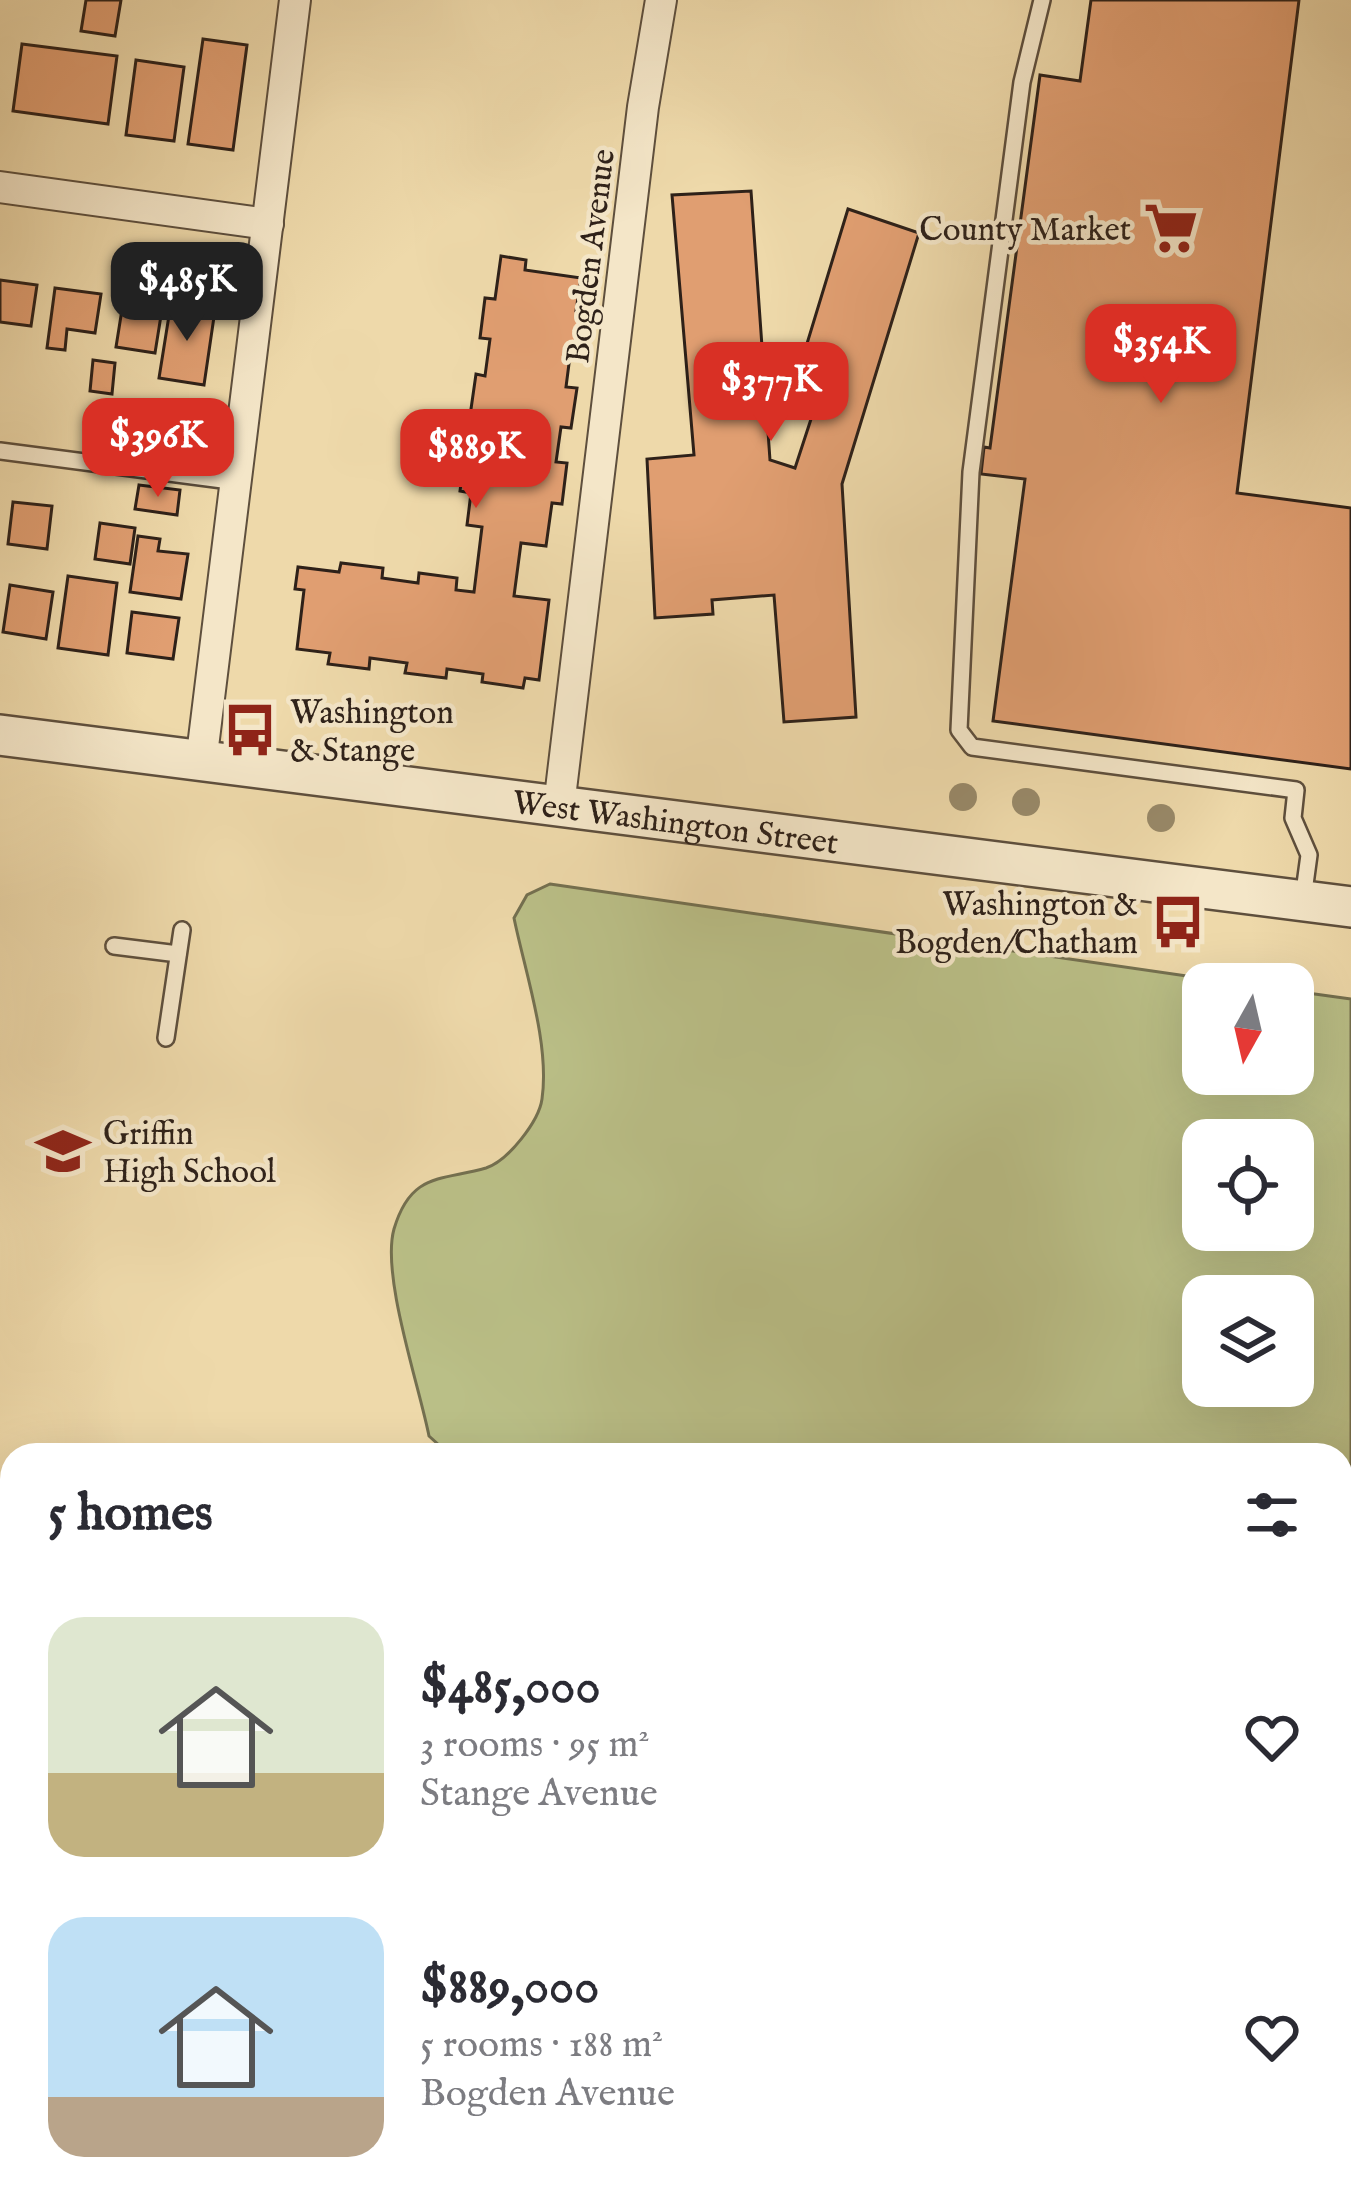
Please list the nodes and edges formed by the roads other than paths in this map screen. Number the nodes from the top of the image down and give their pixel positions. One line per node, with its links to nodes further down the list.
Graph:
1 (295, 0): 5 (street)
2 (661, 0): 10 (street, Bogden Avenue)
3 (1042, 0): 11 (lane)
4 (0, 187): 5 (street)
5 (268, 224): 7 (street)
6 (0, 451): 7 (lane)
7 (238, 482): 9 (street)
8 (0, 735): 9 (street, West Washington Street)
9 (201, 763): 10 (street, West Washington Street)
10 (559, 806): 11 (street, West Washington Street)
11 (1302, 900): 12 (street, West Washington Street)
12 (1351, 907)
13 (182, 930): 15 (lane)
14 (114, 946): 15 (lane)
15 (178, 954): 16 (lane)
16 (166, 1038)

